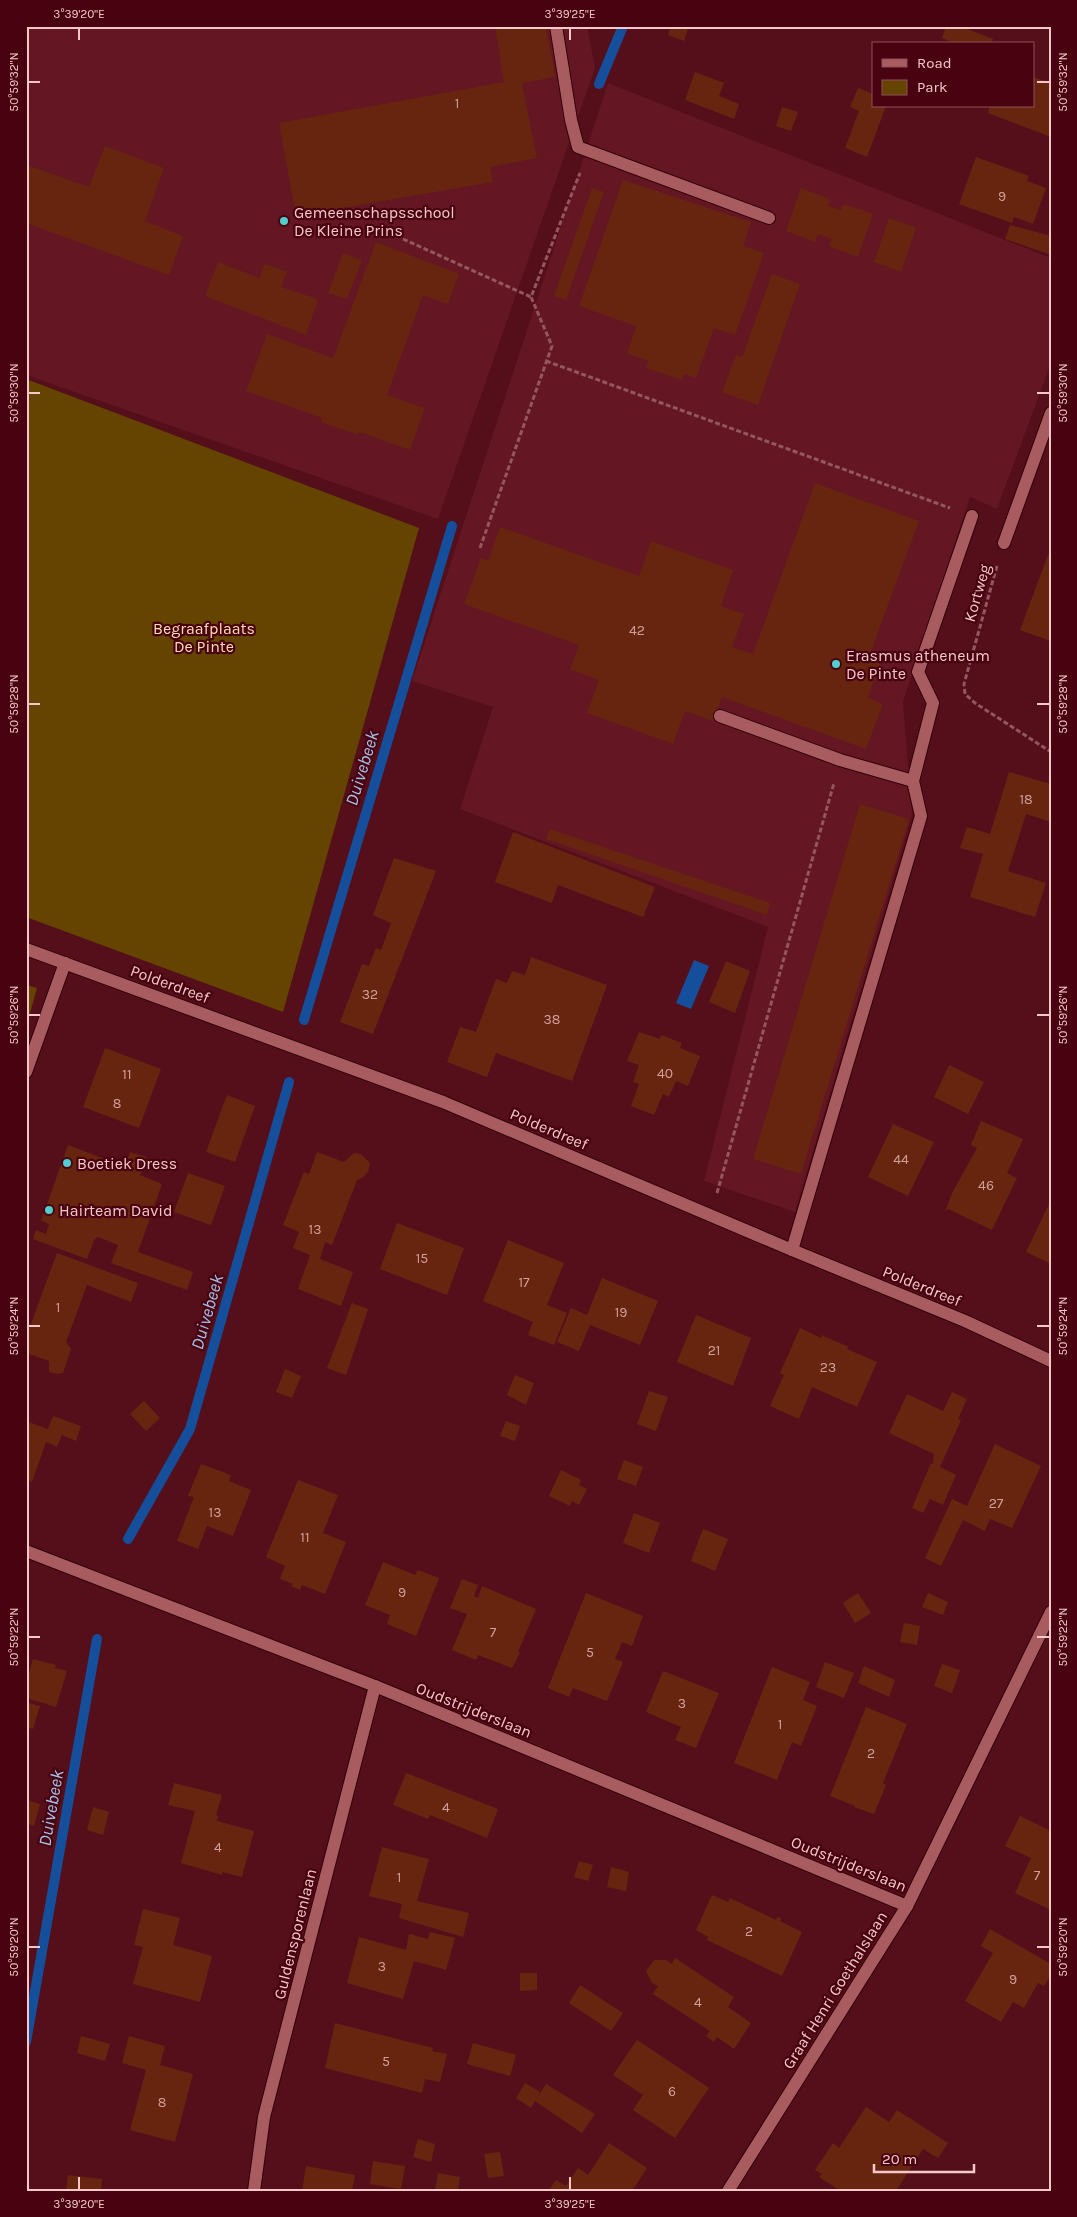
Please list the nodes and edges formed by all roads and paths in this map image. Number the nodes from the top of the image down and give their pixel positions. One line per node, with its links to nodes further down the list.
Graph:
1 (556, 26): 2 (street)
2 (588, 151): 3 (street); 5 (path)
3 (769, 218)
4 (403, 240): 5 (path)
5 (531, 297): 6 (path)
6 (546, 362): 8 (path); 10 (path)
7 (1051, 413): 9 (street)
8 (972, 516): 14 (street)
9 (1004, 543): 12 (path, Kortweg)
10 (480, 548)
11 (720, 716): 13 (street)
12 (1051, 752)
13 (840, 760): 14 (street); 18 (path)
14 (913, 781): 19 (street)
15 (26, 948): 16 (street, Polderdreef)
16 (66, 963): 17 (street); 18 (street, Polderdreef)
17 (26, 1072)
18 (710, 1215): 19 (street, Polderdreef)
19 (792, 1250): 20 (street, Polderdreef)
20 (1051, 1361)
21 (26, 1550): 23 (street, Oudstrijderslaan)
22 (1051, 1612): 24 (street, Graaf Henri Goethalslaan)
23 (375, 1686): 24 (street, Oudstrijderslaan); 25 (street, Guldensporenlaan)
24 (907, 1906): 26 (street, Graaf Henri Goethalslaan)
25 (254, 2191)
26 (728, 2191)

